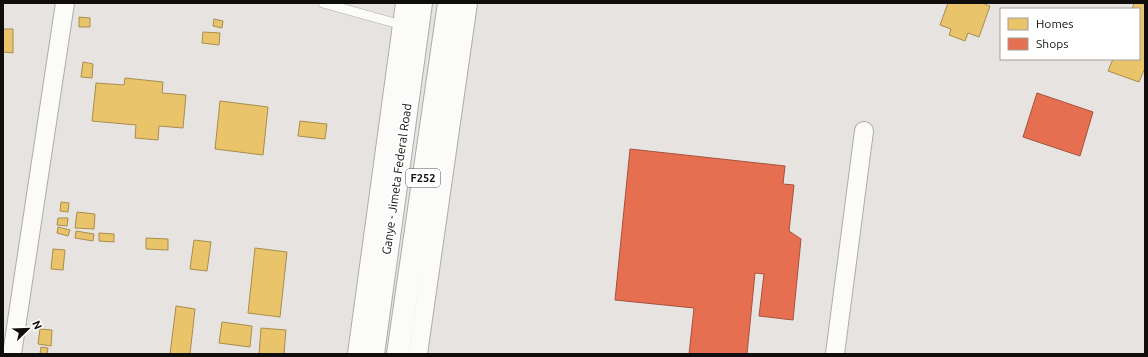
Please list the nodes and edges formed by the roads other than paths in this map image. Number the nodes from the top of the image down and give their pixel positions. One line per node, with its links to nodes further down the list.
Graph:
1 (66, 3): 9 (street)
2 (323, 3): 7 (lane)
3 (405, 3): 7 (street)
4 (420, 3): 11 (main road, Ganye - Jimeta Federal Road / F252)
5 (449, 3): 12 (main road, F252)
6 (468, 3): 13 (street)
7 (402, 25): 10 (street)
8 (864, 131): 14 (street)
9 (9, 344)
10 (357, 354)
11 (373, 354)
12 (398, 354)
13 (418, 354)
14 (835, 354)

